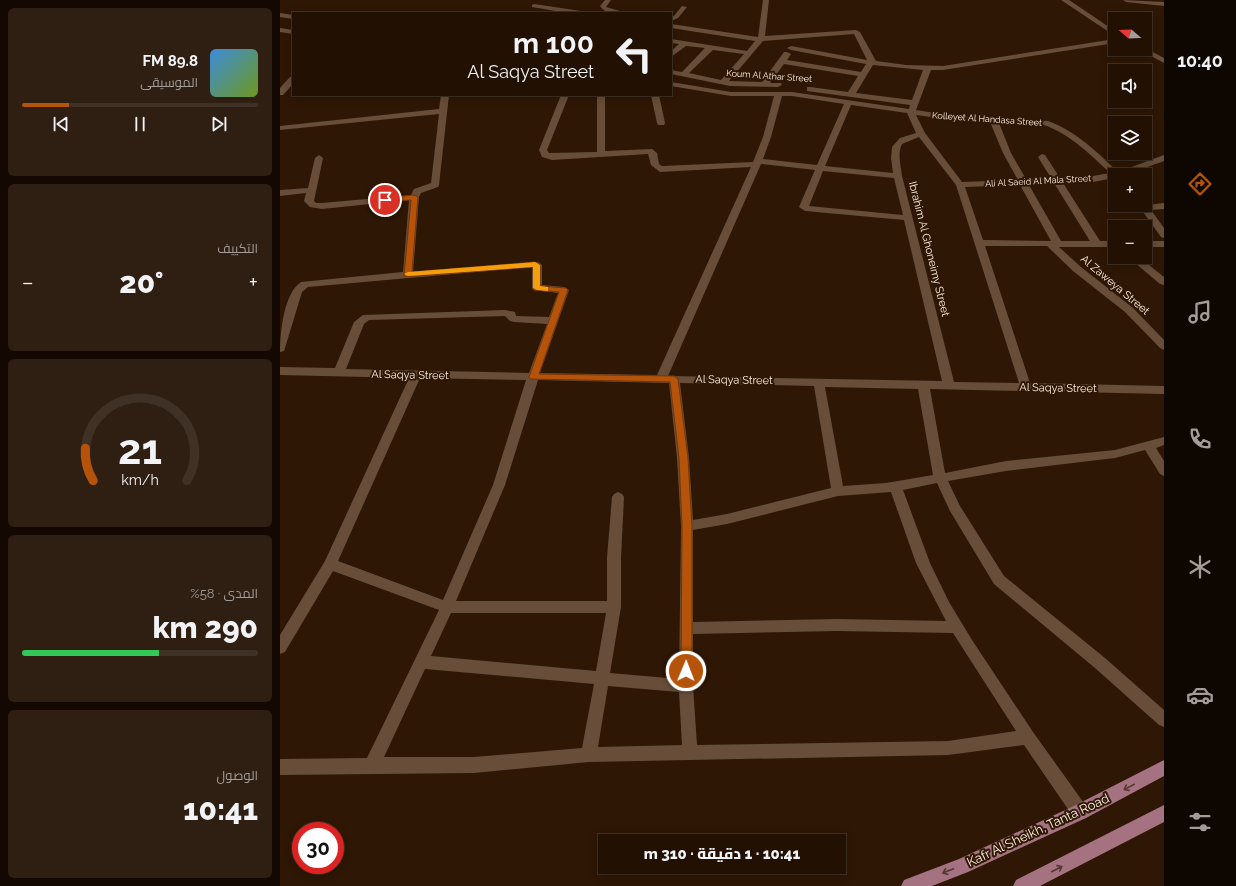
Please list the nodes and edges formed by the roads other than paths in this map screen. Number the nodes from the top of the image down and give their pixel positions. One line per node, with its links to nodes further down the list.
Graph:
1 (542, 0): 7 (street)
2 (608, 0): 11 (lane)
3 (766, 0): 20 (street)
4 (1064, 0): 16 (street)
5 (1126, 0): 6 (street)
6 (1164, 4)
7 (534, 6): 9 (street); 10 (street)
8 (684, 7): 14 (lane)
9 (527, 12)
10 (574, 12)
11 (617, 12)
12 (280, 15): 13 (street)
13 (292, 17)
14 (672, 24)
15 (672, 25): 20 (street)
16 (1108, 29)
17 (280, 30): 18 (street)
18 (292, 32)
19 (801, 35): 20 (street); 25 (street); 30 (street)
20 (761, 39): 26 (street)
21 (672, 41): 23 (street)
22 (1108, 42): 32 (street)
23 (685, 43): 24 (street); 27 (street)
24 (711, 47): 26 (street); 34 (street)
25 (791, 48): 29 (street); 30 (street)
26 (749, 53): 37 (street)
27 (672, 54)
28 (1152, 54): 31 (street)
29 (782, 61): 35 (street); 39 (street)
30 (872, 61): 32 (street); 35 (street)
31 (1164, 61)
32 (928, 68): 47 (street)
33 (672, 72): 34 (street, Koum Al Athar Street)
34 (683, 75): 37 (street, Koum Al Athar Street)
35 (864, 75): 46 (street)
36 (292, 80): 41 (street)
37 (723, 83): 39 (street, Koum Al Athar Street)
38 (672, 84): 40 (street, Koum Al Athar Street)
39 (764, 85): 46 (street, Koum Al Athar Street)
40 (779, 93): 46 (street, Koum Al Athar Street); 57 (street)
41 (280, 94)
42 (445, 96): 48 (street)
43 (565, 96): 53 (street)
44 (601, 96): 53 (street)
45 (655, 96): 50 (street)
46 (850, 98): 47 (street, Koum Al Athar Street); 58 (street)
47 (912, 108): 49 (street, Kolleyet Al Handasa Street); 52 (street)
48 (444, 111): 51 (street); 68 (street)
49 (994, 121): 59 (street, Kolleyet Al Handasa Street); 64 (street, Al Zaweya Street)
50 (661, 124)
51 (280, 128)
52 (921, 134): 61 (street, Ibrahim Al Ghoneimy Street); 65 (street)
53 (601, 154): 57 (street)
54 (1042, 157): 63 (street)
55 (319, 158): 66 (street)
56 (1164, 158): 60 (street, Ali Al Saeid Al Mala Street)
57 (758, 163): 58 (street); 90 (street)
58 (820, 167): 61 (street); 72 (street)
59 (1109, 168)
60 (1136, 168)
61 (898, 176): 72 (street, Ibrahim Al Ghoneimy Street)
62 (1108, 176): 63 (street, Ali Al Saeid Al Mala Street)
63 (1057, 181): 64 (street, Ali Al Saeid Al Mala Street); 76 (street)
64 (1024, 182): 65 (street, Ali Al Saeid Al Mala Street); 75 (street, Al Zaweya Street)
65 (960, 185): 74 (street)
66 (311, 190): 67 (street); 68 (street)
67 (280, 193)
68 (414, 197): 81 (street)
69 (1152, 206): 70 (street)
70 (1164, 206)
71 (1148, 212): 73 (street)
72 (909, 218): 94 (street, Ibrahim Al Ghoneimy Street)
73 (1164, 235)
74 (980, 243): 75 (street); 95 (street)
75 (1053, 244): 76 (street); 84 (street, Al Zaweya Street)
76 (1097, 244): 77 (street)
77 (1108, 244)
78 (1152, 244): 79 (street)
79 (1164, 244)
80 (1142, 264): 82 (street)
81 (408, 275): 83 (street); 85 (street)
82 (1164, 282)
83 (553, 321): 87 (street); 89 (street)
84 (1164, 346)
85 (280, 348)
86 (280, 371): 87 (street, Al Saqya Street)
87 (339, 373): 88 (street, Al Saqya Street)
88 (416, 375): 89 (street, Al Saqya Street); 105 (street)
89 (533, 377): 90 (street, Al Saqya Street); 106 (street)
90 (661, 379): 91 (street, Al Saqya Street)
91 (674, 379): 92 (street, Al Saqya Street); 104 (street)
92 (819, 382): 93 (street, Al Saqya Street); 102 (street)
93 (923, 384): 94 (street, Al Saqya Street); 100 (street)
94 (949, 385): 95 (street, Al Saqya Street)
95 (1026, 387): 96 (street, Al Saqya Street)
96 (1164, 390)
97 (1164, 441): 98 (street)
98 (1148, 445): 99 (street); 100 (street)
99 (1164, 471)
100 (940, 477): 101 (street); 115 (street)
101 (896, 487): 102 (street); 108 (street)
102 (838, 491): 104 (street)
103 (618, 497): 107 (street)
104 (687, 526): 109 (street)
105 (330, 564): 106 (street); 110 (street)
106 (447, 607): 107 (street); 112 (street)
107 (614, 607): 113 (street)
108 (956, 627): 109 (street); 116 (street)
109 (687, 628): 114 (street)
110 (284, 632): 111 (street)
111 (280, 648)
112 (421, 662): 113 (street); 119 (street)
113 (603, 678): 114 (street); 118 (street)
114 (686, 686): 117 (street)
115 (1164, 720)
116 (1028, 737): 117 (street); 122 (street)
117 (690, 752): 118 (street)
118 (589, 755): 119 (street)
119 (372, 765): 120 (street)
120 (280, 767)
121 (1164, 768): 122 (main road, Kafr Al Sheikh, Tanta Road, one-way to 122)
122 (1080, 812): 124 (main road, Kafr Al Sheikh, Tanta Road, one-way to 124)
123 (1164, 813): 125 (main road, one-way to 123)
124 (910, 886)
125 (1022, 886)

